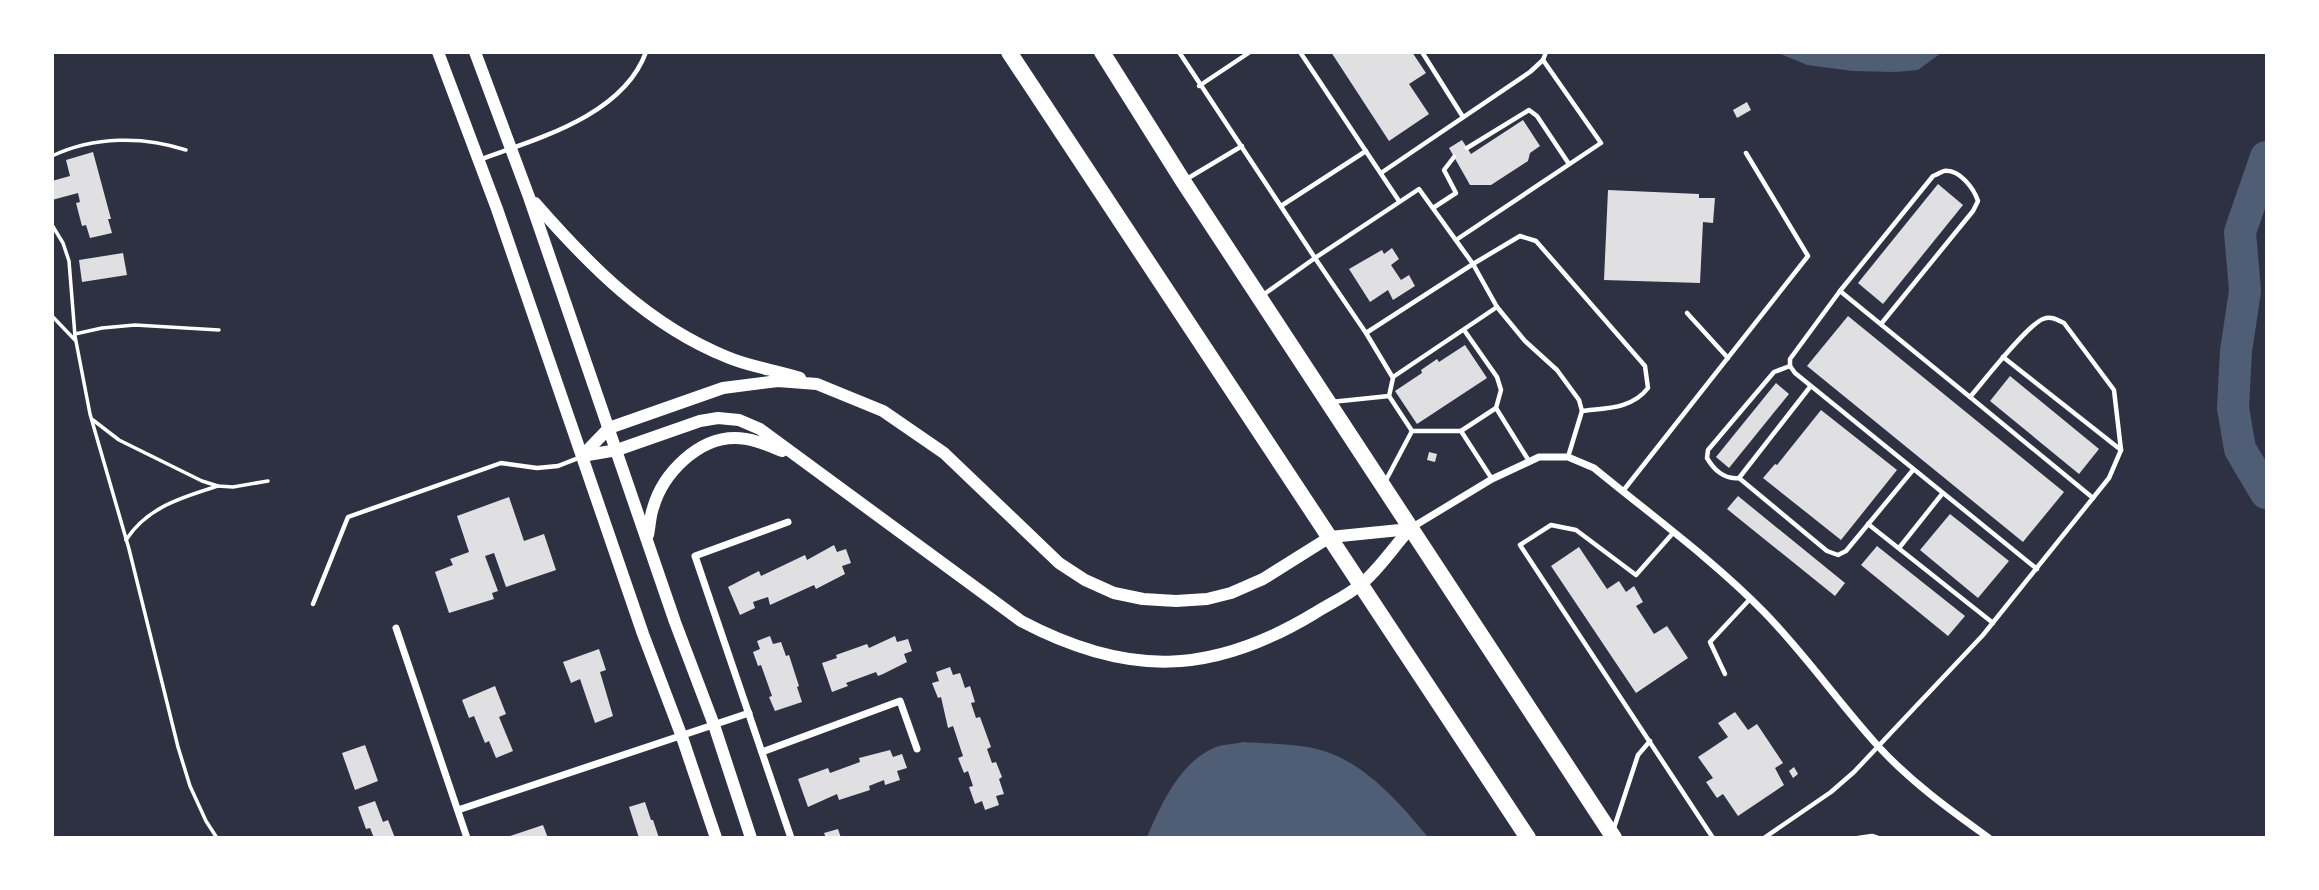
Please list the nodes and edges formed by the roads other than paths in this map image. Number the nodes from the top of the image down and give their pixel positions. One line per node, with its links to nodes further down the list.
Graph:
1 (438, 52): 20 (street)
2 (475, 52): 16 (street)
3 (646, 52): 16 (lane)
4 (1009, 52): 69 (highway)
5 (1102, 52): 23 (highway)
6 (1179, 52): 12 (lane)
7 (1250, 52): 12 (lane)
8 (1300, 52): 17 (lane)
9 (1422, 52): 13 (lane)
10 (1546, 52): 11 (lane)
11 (1543, 60): 13 (lane); 21 (lane)
12 (1199, 86): 14 (lane)
13 (1463, 117): 22 (lane)
14 (1241, 146): 23 (lane); 26 (lane)
15 (1467, 148): 21 (lane)
16 (510, 149): 20 (lane); 24 (street)
17 (1366, 151): 22 (lane); 26 (lane)
18 (1746, 153): 39 (lane)
19 (1454, 157): 27 (lane)
20 (478, 161): 54 (street)
21 (1569, 164): 28 (lane)
22 (1381, 173): 25 (lane)
23 (1183, 181): 32 (highway)
24 (529, 197): 42 (street); 49 (street)
25 (1399, 201): 27 (lane); 29 (lane)
26 (1281, 206): 29 (lane)
27 (1433, 208): 28 (lane)
28 (1456, 240): 30 (lane)
29 (1315, 258): 32 (lane); 37 (lane)
30 (1473, 264): 33 (lane); 37 (lane); 48 (lane)
31 (1840, 292): 35 (lane); 35 (lane); 40 (lane)
32 (1259, 297): 46 (highway)
33 (1497, 307): 36 (lane); 48 (lane)
34 (1687, 313): 39 (lane)
35 (1881, 324): 45 (lane)
36 (1464, 330): 41 (lane); 47 (lane)
37 (1366, 333): 41 (lane)
38 (2003, 356): 45 (lane); 53 (lane); 53 (lane)
39 (1728, 358): 62 (lane)
40 (1790, 366): 43 (lane); 59 (lane)
41 (1393, 378): 44 (lane)
42 (817, 384): 49 (street); 69 (street)
43 (1810, 387): 58 (lane); 59 (lane)
44 (1389, 396): 46 (lane); 50 (lane)
45 (1970, 397): 64 (lane)
46 (1328, 402): 61 (highway)
47 (1496, 408): 51 (lane); 57 (lane)
48 (1582, 411): 55 (lane)
49 (609, 428): 52 (street); 54 (street)
50 (1412, 431): 51 (lane); 61 (lane)
51 (1461, 431): 60 (lane)
52 (617, 450): 54 (street); 56 (street); 70 (street)
53 (2121, 450): 64 (lane)
54 (582, 456): 75 (lane); 81 (street)
55 (1569, 457): 57 (street); 62 (street)
56 (799, 458): 70 (street); 73 (street)
57 (1529, 461): 60 (street)
58 (1913, 470): 63 (lane); 66 (lane)
59 (1739, 478): 66 (lane)
60 (1492, 479): 67 (street)
61 (1382, 486): 67 (highway)
62 (1623, 492): 68 (street)
63 (1942, 494): 71 (lane); 72 (lane)
64 (2093, 498): 72 (lane)
65 (788, 522): 79 (street)
66 (1868, 524): 71 (lane)
67 (1410, 528): 69 (street); 73 (street); 87 (highway)
68 (1673, 533): 74 (street); 82 (lane)
69 (1330, 537): 73 (highway)
70 (648, 538): 80 (street)
71 (1899, 548): 76 (lane)
72 (2037, 569): 76 (lane)
73 (1361, 584): 92 (highway)
74 (1750, 599): 78 (lane); 83 (street)
75 (313, 604)
76 (1993, 623): 83 (lane)
77 (396, 628): 86 (street)
78 (1725, 674)
79 (749, 713): 80 (street); 85 (street)
80 (714, 725): 81 (street); 90 (street)
81 (682, 737): 86 (street); 89 (street)
82 (1650, 741): 87 (lane); 93 (lane)
83 (1878, 746): 94 (lane); 97 (street)
84 (918, 749): 85 (street)
85 (762, 752): 91 (street)
86 (458, 810): 88 (street)
87 (1613, 836)
88 (467, 838)
89 (716, 838)
90 (751, 838)
91 (791, 838)
92 (1528, 838)
93 (1713, 838)
94 (1764, 838)
95 (1858, 838): 96 (lane)
96 (1878, 838)
97 (1989, 838)

